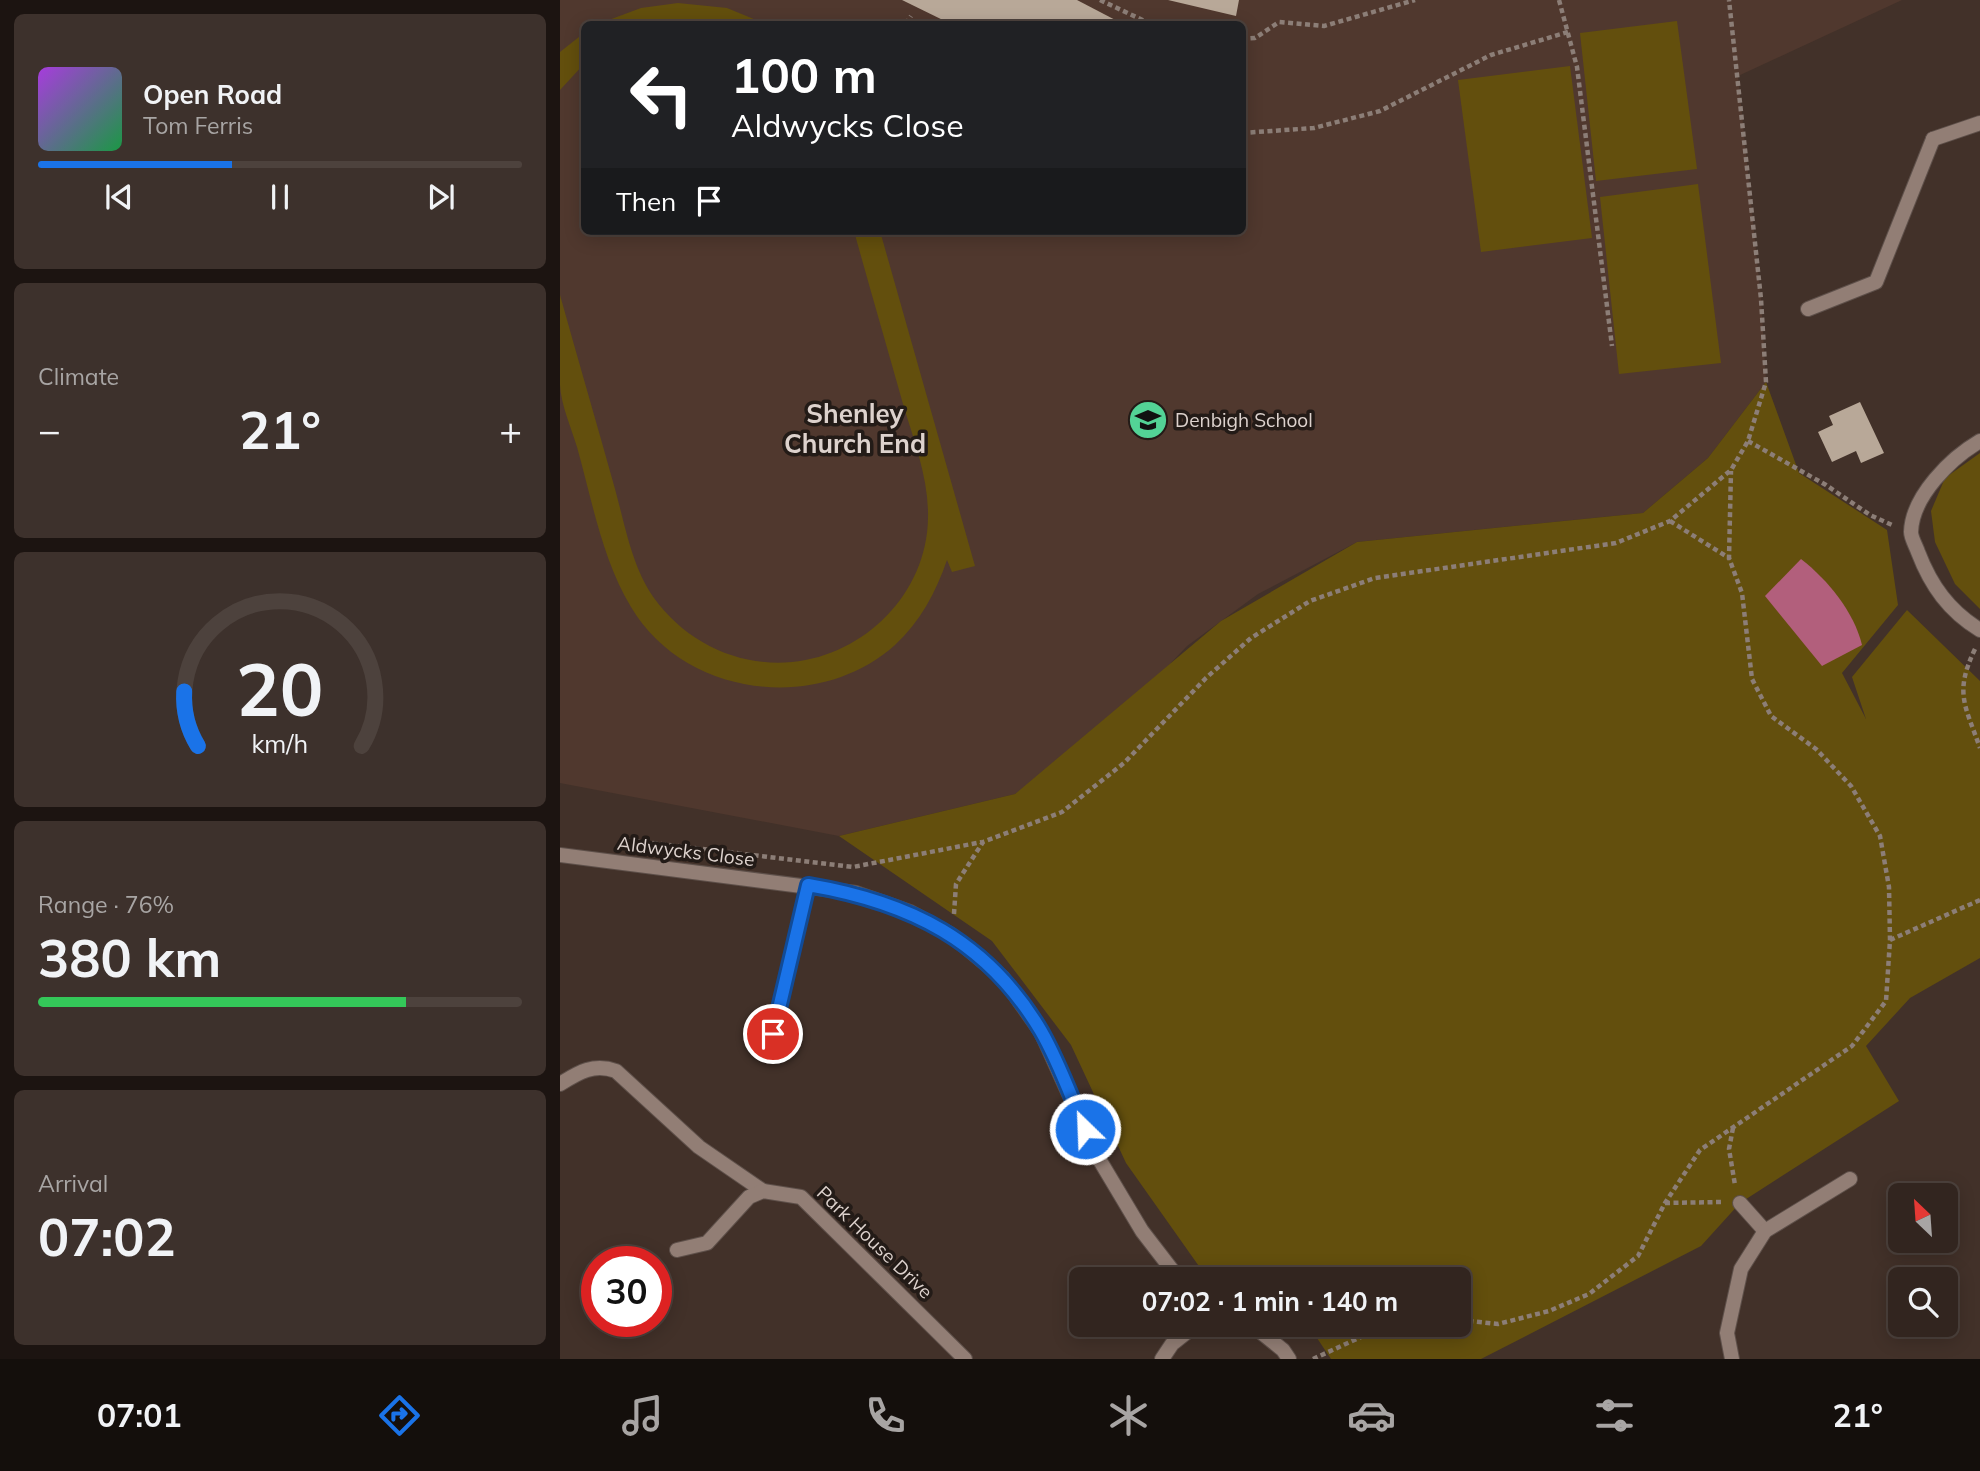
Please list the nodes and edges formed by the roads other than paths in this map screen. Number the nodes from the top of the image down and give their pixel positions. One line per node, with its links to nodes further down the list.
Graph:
1 (1980, 123): 2 (street)
2 (1808, 309)
3 (1980, 441): 4 (street)
4 (1980, 630)
5 (560, 855): 6 (street, Aldwycks Close)
6 (808, 885): 7 (street); 14 (street, Aldwycks Close)
7 (773, 1034)
8 (560, 1084): 10 (street)
9 (1850, 1179): 12 (street)
10 (763, 1191): 13 (street); 17 (street, Park House Drive)
11 (1740, 1203): 12 (street)
12 (1765, 1231): 20 (street)
13 (677, 1250)
14 (1170, 1267)
15 (1181, 1337): 18 (street)
16 (1267, 1337): 19 (street)
17 (965, 1359)
18 (1162, 1359)
19 (1289, 1359)
20 (1732, 1359)

